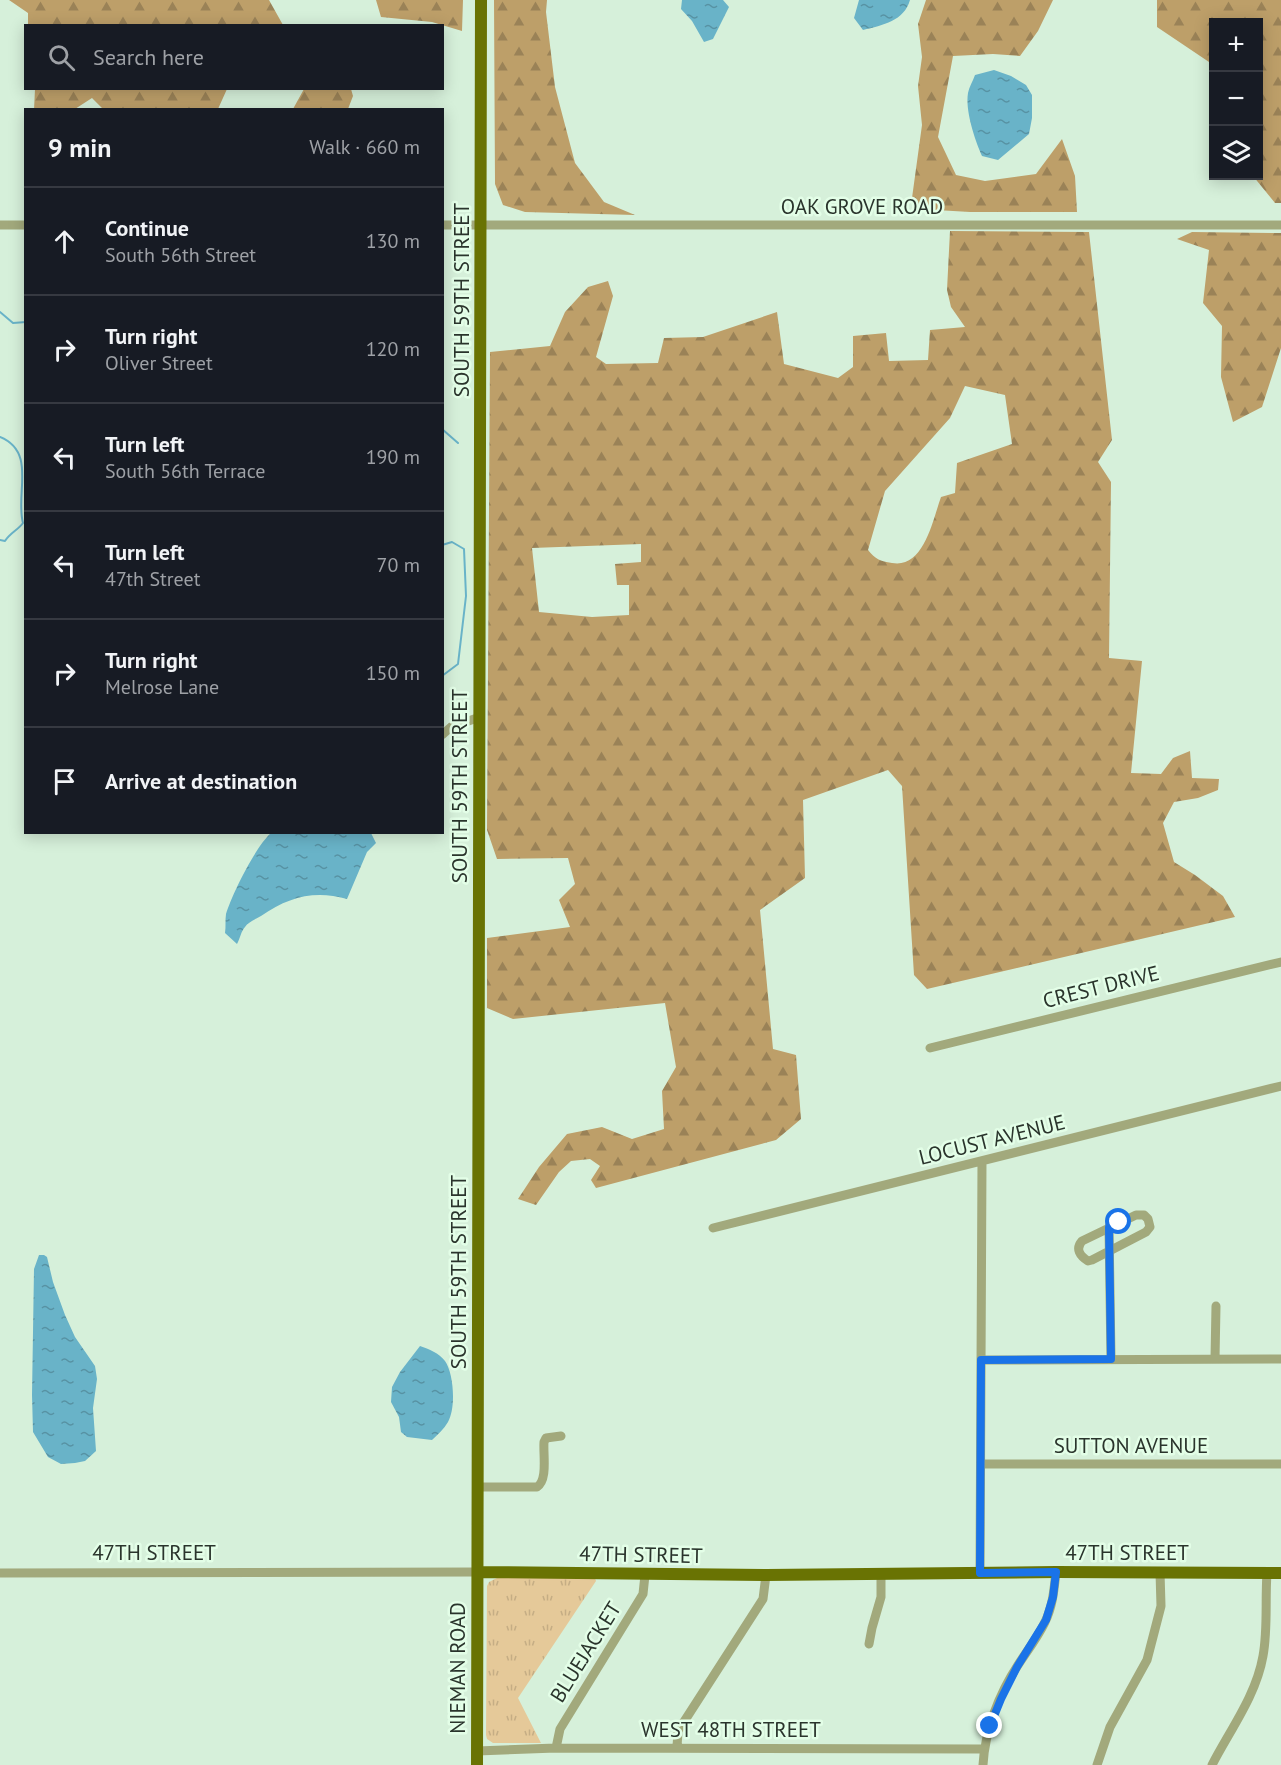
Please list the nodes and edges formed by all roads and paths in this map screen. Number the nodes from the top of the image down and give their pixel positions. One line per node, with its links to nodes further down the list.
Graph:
1 (481, 0): 5 (main road, SOUTH 59TH STREET)
2 (0, 225): 3 (street)
3 (24, 225)
4 (444, 225): 5 (street, OAK GROVE ROAD)
5 (482, 225): 6 (street, OAK GROVE ROAD); 7 (main road, SOUTH 59TH STREET)
6 (1281, 225)
7 (480, 717): 8 (street); 24 (main road, SOUTH 59TH STREET)
8 (444, 733)
9 (1281, 962): 10 (street, CREST DRIVE)
10 (930, 1048)
11 (1281, 1086): 12 (street, LOCUST AVENUE)
12 (982, 1161): 14 (street, LOCUST AVENUE); 20 (street)
13 (1109, 1227): 15 (street); 15 (street); 15 (street)
14 (713, 1228)
15 (1109, 1251): 17 (street)
16 (1216, 1306): 18 (street)
17 (1111, 1359): 18 (street); 20 (street)
18 (1215, 1359): 19 (street)
19 (1281, 1359)
20 (981, 1360): 22 (street)
21 (561, 1437): 24 (street)
22 (981, 1464): 23 (street, SUTTON AVENUE); 29 (street)
23 (1281, 1464)
24 (478, 1487): 25 (main road, SOUTH 59TH STREET)
25 (478, 1572): 28 (street, 47TH STREET); 32 (main road, 47TH STREET); 39 (main road, NIEMAN ROAD)
26 (1056, 1572): 27 (main road, 47TH STREET); 29 (main road, 47TH STREET); 38 (street)
27 (1160, 1572): 30 (main road, 47TH STREET); 42 (street)
28 (0, 1573)
29 (980, 1573): 34 (main road, 47TH STREET)
30 (1267, 1573): 31 (main road, 47TH STREET); 43 (street)
31 (1281, 1573)
32 (645, 1575): 33 (main road, 47TH STREET); 37 (street, BLUEJACKET)
33 (766, 1575): 34 (main road, 47TH STREET); 36 (street)
34 (881, 1575): 35 (street)
35 (869, 1644)
36 (677, 1747): 37 (street, WEST 48TH STREET); 38 (street, WEST 48TH STREET)
37 (556, 1748): 39 (street, WEST 48TH STREET)
38 (984, 1749): 41 (street)
39 (477, 1751): 40 (main road, NIEMAN ROAD)
40 (477, 1765)
41 (983, 1765)
42 (1097, 1765)
43 (1212, 1765)

